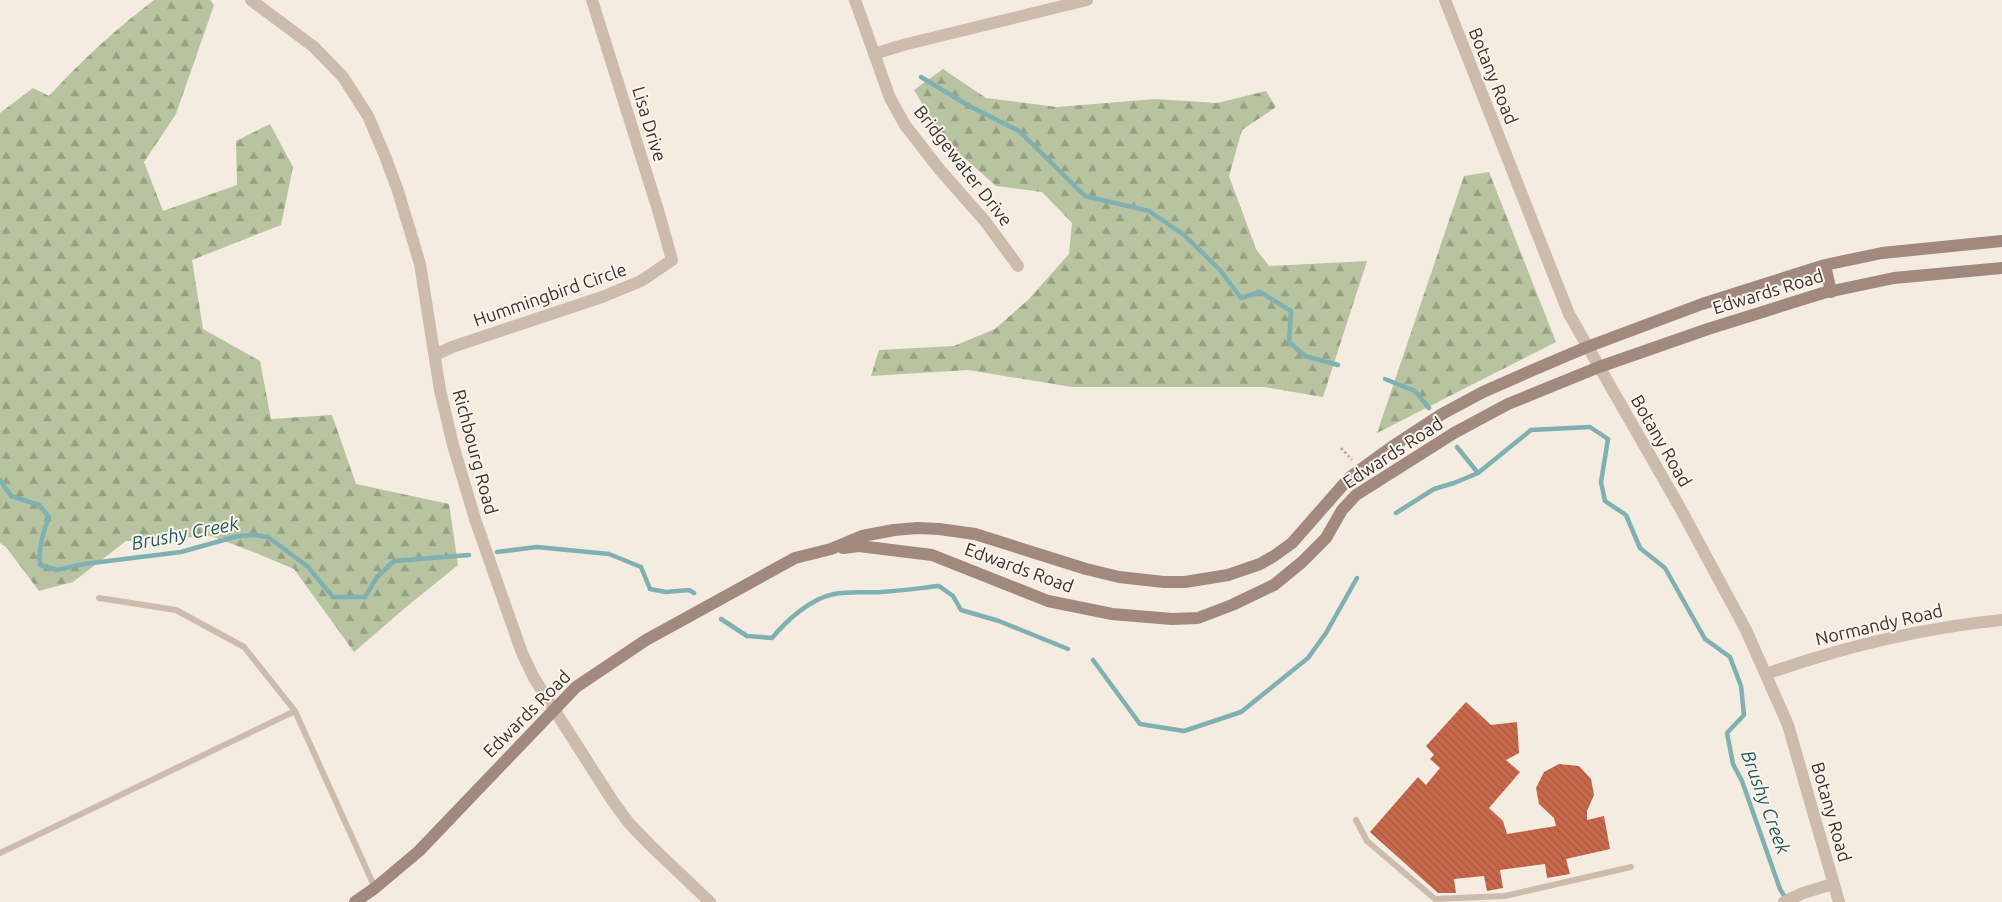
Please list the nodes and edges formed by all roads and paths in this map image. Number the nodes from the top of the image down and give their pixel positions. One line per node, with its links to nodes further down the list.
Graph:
1 (251, 0): 14 (street, Richbourg Road)
2 (592, 0): 8 (street, Lisa Drive)
3 (855, 0): 6 (street, Bridgewater Drive)
4 (1087, 0): 6 (street)
5 (1445, 0): 13 (street, Botany Road)
6 (874, 54): 10 (street, Bridgewater Drive)
7 (2002, 241): 9 (street, Edwards Road)
8 (672, 260): 14 (street, Hummingbird Circle)
9 (1825, 265): 12 (street); 13 (street, Edwards Road)
10 (1018, 266)
11 (2002, 268): 12 (street, Edwards Road)
12 (1831, 292): 15 (street, Edwards Road)
13 (1587, 347): 15 (street, Botany Road); 18 (street, Edwards Road)
14 (435, 355): 22 (street, Richbourg Road)
15 (1599, 367): 18 (street, Edwards Road); 21 (street, Botany Road)
16 (1341, 448): 17 (path)
17 (1353, 462)
18 (831, 548): 22 (street, Edwards Road)
19 (99, 598): 23 (lane)
20 (2002, 620): 21 (street, Normandy Road)
21 (1766, 674): 27 (street, Botany Road)
22 (554, 709): 28 (street, Edwards Road); 30 (street, Richbourg Road)
23 (295, 711): 25 (lane); 28 (lane)
24 (1356, 820): 26 (lane)
25 (0, 853)
26 (1630, 867)
27 (1833, 884): 31 (street); 32 (street, Botany Road)
28 (375, 888): 29 (street, Edwards Road)
29 (355, 902)
30 (710, 902)
31 (1784, 902)
32 (1839, 902)

